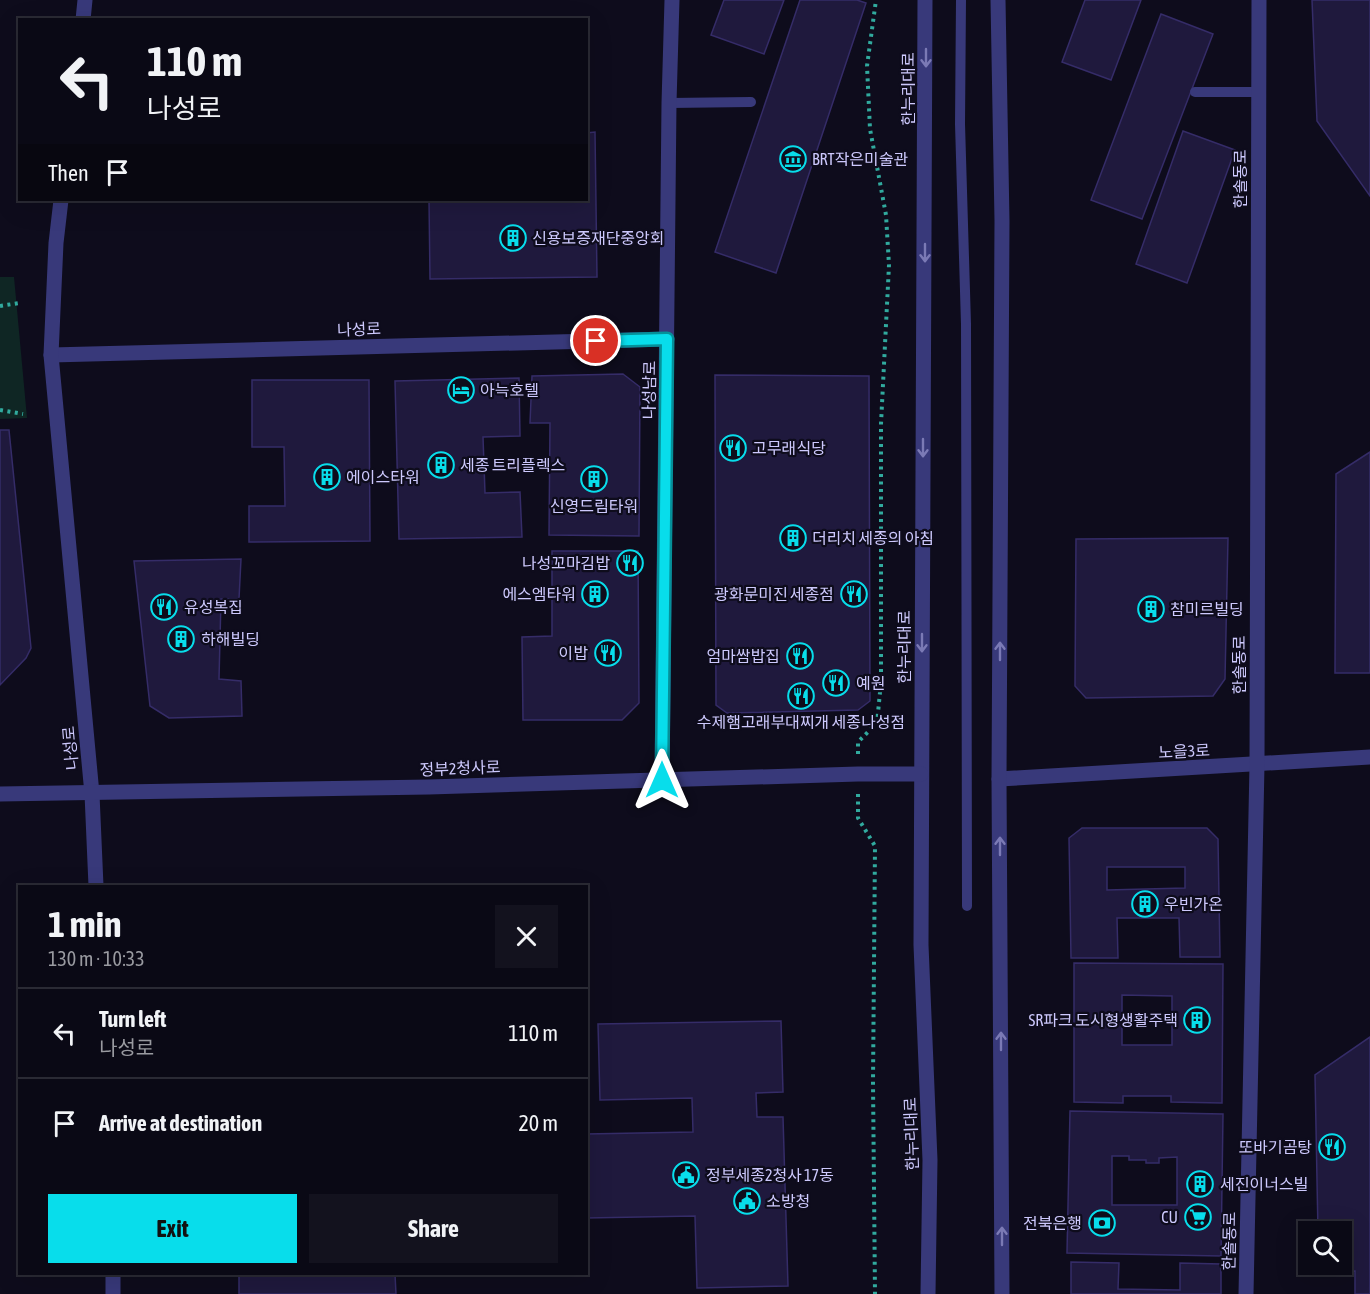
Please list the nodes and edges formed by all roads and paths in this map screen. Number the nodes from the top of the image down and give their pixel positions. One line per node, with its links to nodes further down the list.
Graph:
1 (85, 0): 8 (street)
2 (672, 0): 12 (street, 나성남로)
3 (876, 0): 20 (path)
4 (925, 0): 23 (street, 한누리대로, one-way to 23)
5 (960, 0): 30 (lane)
6 (998, 0): 24 (street, one-way to 6)
7 (1259, 0): 10 (street, 한솔동로)
8 (82, 18)
9 (1195, 92): 10 (lane)
10 (1258, 92): 22 (street, 한솔동로)
11 (751, 102): 12 (lane)
12 (669, 103): 16 (street, 나성남로)
13 (62, 201): 17 (street, 나성로)
14 (20, 303): 15 (path)
15 (0, 306)
16 (667, 339): 17 (street, 나성로); 25 (street, 나성남로)
17 (51, 355): 27 (street, 나성로)
18 (0, 410): 19 (path)
19 (23, 414)
20 (858, 742)
21 (1370, 757): 22 (street, 노을3로)
22 (1257, 765): 24 (street, 노을3로); 36 (street, 한솔동로)
23 (921, 774): 25 (street, 정부2청사로); 34 (street, 한누리대로)
24 (999, 779): 35 (street, one-way to 24)
25 (662, 780): 27 (street, 정부2청사로)
26 (0, 794): 27 (street, 정부2청사로)
27 (92, 794): 29 (street, 나성로)
28 (858, 818): 33 (path)
29 (96, 885)
30 (967, 906)
31 (113, 1275): 32 (street)
32 (113, 1294)
33 (875, 1294)
34 (928, 1294)
35 (1002, 1294)
36 (1246, 1294)

